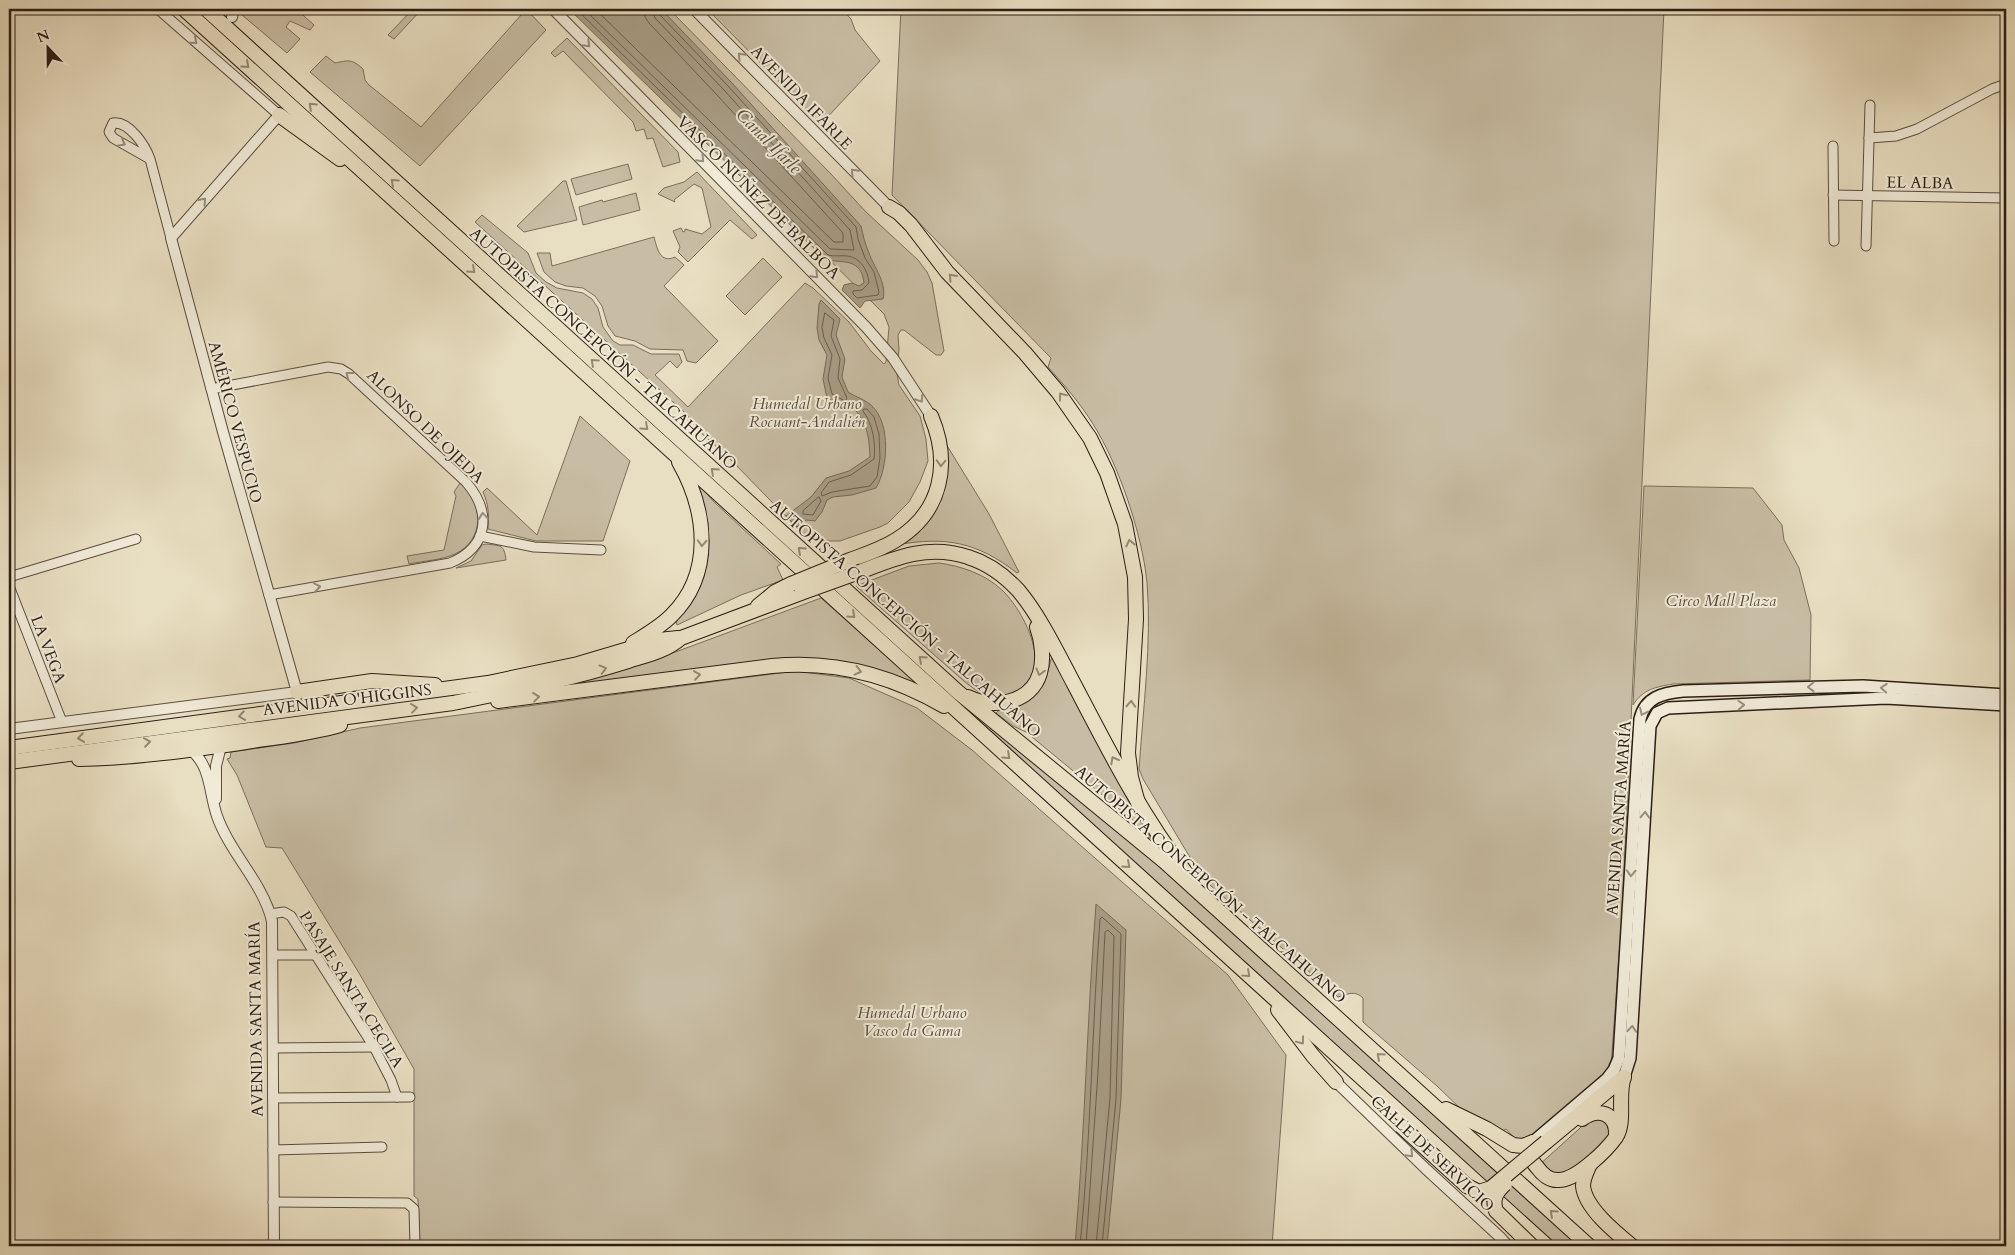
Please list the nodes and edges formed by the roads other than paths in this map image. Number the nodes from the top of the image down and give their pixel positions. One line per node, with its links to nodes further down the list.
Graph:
1 (158, 9): 10 (street, one-way to 10)
2 (184, 9): 14 (main road, AUTOPISTA CONCEPCIÓN - TALCAHUANO, one-way to 14)
3 (206, 9): 7 (main road, AUTOPISTA CONCEPCIÓN - TALCAHUANO)
4 (553, 9): 23 (street, VASCO NÚÑEZ DE BALBOA, one-way to 23)
5 (694, 9): 18 (street, AVENIDA IFARLE, one-way to 5)
6 (231, 12): 7 (main road)
7 (244, 44): 37 (main road, AUTOPISTA CONCEPCIÓN - TALCAHUANO, one-way to 7)
8 (2005, 83): 11 (street)
9 (1870, 105): 11 (street)
10 (280, 115): 14 (main road); 19 (street, one-way to 10)
11 (1868, 138): 16 (street)
12 (1833, 146): 15 (street)
13 (150, 159): 13 (street, AMÉRICO VESPUCIO, one-way to 13); 19 (street, AMÉRICO VESPUCIO)
14 (368, 176): 24 (main road, AUTOPISTA CONCEPCIÓN - TALCAHUANO, one-way to 24)
15 (1833, 195): 16 (street, EL ALBA); 20 (street)
16 (1867, 196): 17 (street, EL ALBA); 21 (street)
17 (2006, 198)
18 (889, 206): 50 (main road, one-way to 18)
19 (171, 238): 22 (street, AMÉRICO VESPUCIO)
20 (1834, 241)
21 (1866, 246)
22 (212, 389): 25 (street, ALONSO DE OJEDA, one-way to 22); 31 (street, AMÉRICO VESPUCIO)
23 (930, 416): 30 (main road, one-way to 30, bridge)
24 (670, 450): 34 (main road, one-way to 34); 43 (main road, AUTOPISTA CONCEPCIÓN - TALCAHUANO, one-way to 43)
25 (480, 536): 27 (street); 31 (street, one-way to 25)
26 (136, 540): 28 (street)
27 (601, 550)
28 (9, 577)
29 (9, 586): 42 (street, LA VEGA)
30 (796, 589): 32 (main road, AVENIDA O'HIGGINS, bridge); 33 (main road, AVENIDA O'HIGGINS)
31 (269, 595): 36 (street, AMÉRICO VESPUCIO)
32 (1030, 608): 37 (main road, one-way to 37); 50 (main road, one-way to 32)
33 (681, 638): 34 (main road, AVENIDA O'HIGGINS); 39 (main road, AVENIDA O'HIGGINS, one-way to 33)
34 (611, 655): 35 (main road, AVENIDA O'HIGGINS)
35 (464, 687): 36 (main road); 46 (main road, AVENIDA O'HIGGINS, one-way to 46)
36 (297, 692): 42 (street, AVENIDA O'HIGGINS)
37 (958, 692): 52 (main road, AUTOPISTA CONCEPCIÓN - TALCAHUANO)
38 (2006, 696): 67 (main road, AVENIDA SANTA MARÍA, one-way to 67)
39 (453, 703): 41 (main road, AVENIDA O'HIGGINS, one-way to 39); 43 (main road, one-way to 43)
40 (2006, 705): 60 (main road, AVENIDA SANTA MARÍA, one-way to 40)
41 (376, 713): 45 (main road); 48 (main road, AVENIDA O'HIGGINS, one-way to 41)
42 (62, 722): 44 (street, AVENIDA O'HIGGINS)
43 (971, 723): 56 (main road, AUTOPISTA CONCEPCIÓN - TALCAHUANO, one-way to 56)
44 (9, 729)
45 (221, 746): 47 (main road); 51 (street)
46 (9, 748)
47 (191, 750): 48 (main road); 51 (street, AVENIDA SANTA MARÍA)
48 (47, 756): 49 (main road, AVENIDA O'HIGGINS)
49 (9, 762)
50 (1138, 803): 52 (main road)
51 (215, 805): 53 (street, AVENIDA SANTA MARÍA)
52 (1206, 899): 62 (main road, AUTOPISTA CONCEPCIÓN - TALCAHUANO, one-way to 52)
53 (270, 914): 54 (street, AVENIDA SANTA MARÍA); 55 (street, PASAJE SANTA CECILA)
54 (273, 955): 55 (street); 59 (street, AVENIDA SANTA MARÍA)
55 (316, 955): 58 (street, PASAJE SANTA CECILA)
56 (1262, 988): 57 (main road, AUTOPISTA CONCEPCIÓN - TALCAHUANO); 61 (main road, one-way to 61)
57 (1308, 1029): 67 (main road, bridge); 76 (main road, AUTOPISTA CONCEPCIÓN - TALCAHUANO)
58 (374, 1047): 59 (street); 63 (street, PASAJE SANTA CECILA)
59 (273, 1048): 65 (street, AVENIDA SANTA MARÍA)
60 (1624, 1077): 66 (main road); 67 (main road)
61 (1336, 1082): 74 (street, CALLE DE SERVICIO, one-way to 74)
62 (1417, 1088): 67 (main road); 77 (main road, AUTOPISTA CONCEPCIÓN - TALCAHUANO, one-way to 62)
63 (397, 1097): 64 (street); 65 (street)
64 (410, 1097)
65 (273, 1098): 69 (street, AVENIDA SANTA MARÍA)
66 (1615, 1138): 67 (main road); 70 (main road)
67 (1543, 1143): 70 (main road); 75 (main road, bridge)
68 (382, 1147): 69 (street)
69 (273, 1150): 71 (street, AVENIDA SANTA MARÍA)
70 (1590, 1163): 78 (main road)
71 (274, 1202): 72 (street, AVENIDA SANTA MARÍA); 73 (street)
72 (274, 1246)
73 (415, 1246)
74 (1508, 1246)
75 (1532, 1246)
76 (1548, 1246)
77 (1589, 1246)
78 (1632, 1246)

